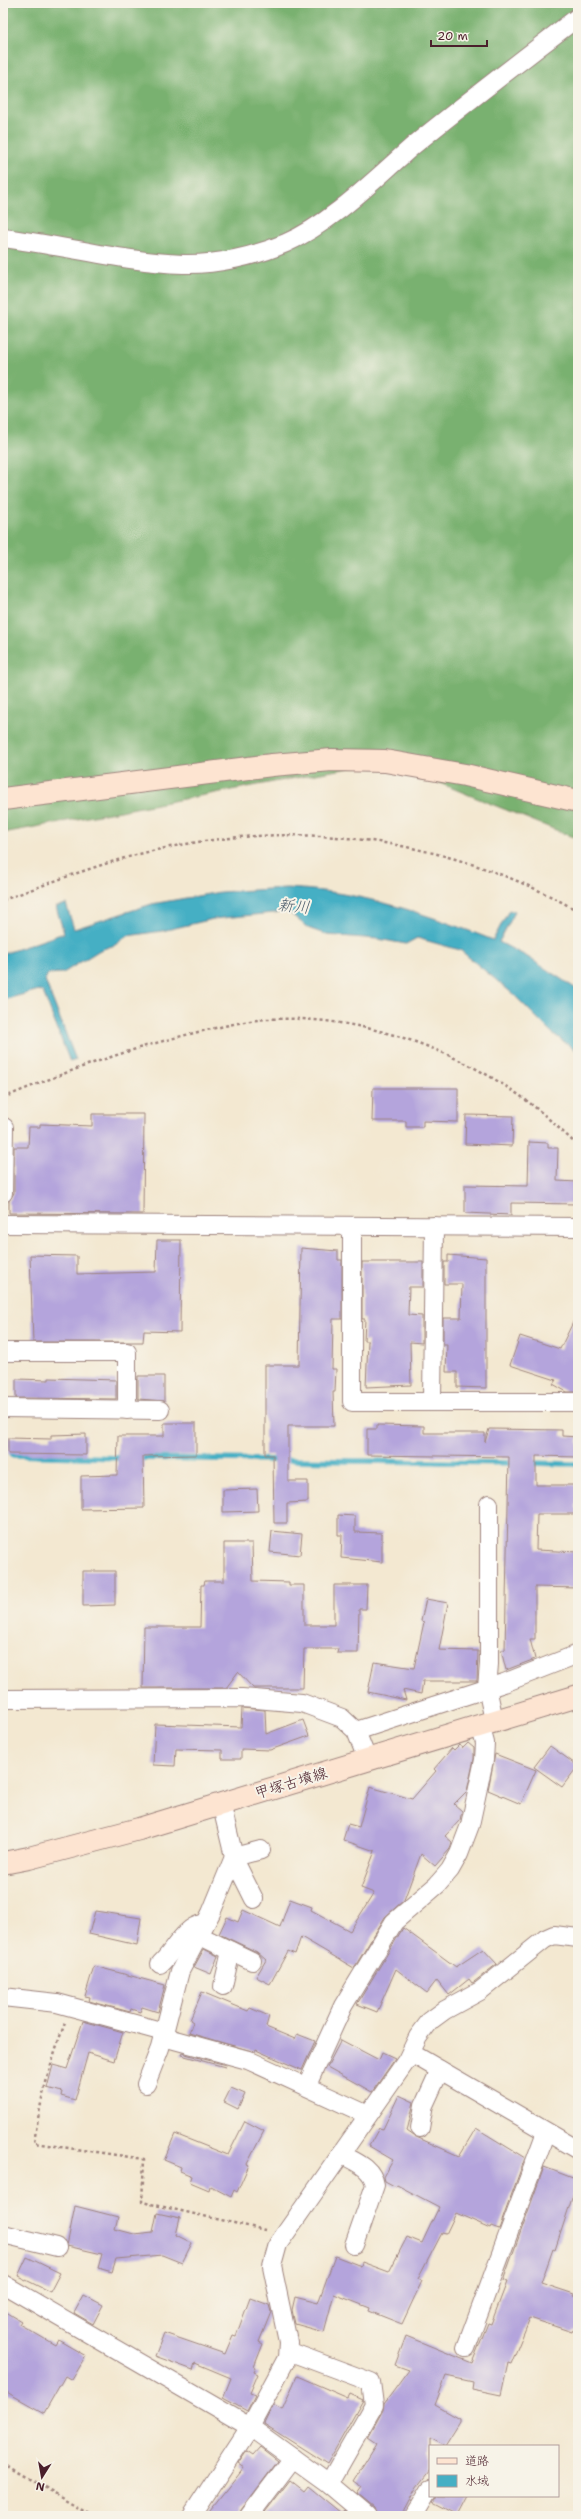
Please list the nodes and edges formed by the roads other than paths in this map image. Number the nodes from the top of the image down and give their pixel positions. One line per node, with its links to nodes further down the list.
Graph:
1 (578, 16): 2 (street)
2 (3, 238)
3 (3, 799): 4 (main road)
4 (578, 800)
5 (4, 1127): 6 (street)
6 (3, 1193)
7 (3, 1224): 8 (street)
8 (352, 1226): 9 (street); 12 (street)
9 (434, 1226): 10 (street); 12 (street)
10 (578, 1227)
11 (3, 1352): 15 (street)
12 (432, 1402): 13 (street)
13 (578, 1402)
14 (3, 1408): 15 (street)
15 (127, 1410): 16 (street)
16 (160, 1410)
17 (489, 1504): 19 (street)
18 (578, 1654): 19 (street)
19 (487, 1688): 22 (street); 23 (street)
20 (578, 1696): 22 (main road, 甲塚古墳線)
21 (3, 1699): 23 (street)
22 (487, 1723): 24 (main road, 甲塚古墳線); 41 (street)
23 (356, 1731): 24 (street)
24 (367, 1759): 25 (main road, 甲塚古墳線)
25 (221, 1803): 27 (street); 28 (main road, 甲塚古墳線)
26 (261, 1850): 27 (street)
27 (234, 1857): 29 (street); 30 (street)
28 (3, 1863)
29 (254, 1899)
30 (202, 1929): 32 (street); 34 (street); 37 (street)
31 (578, 1938): 38 (street)
32 (231, 1951): 33 (street); 35 (street)
33 (252, 1961)
34 (160, 1964)
35 (223, 1986)
36 (3, 1996): 37 (street)
37 (164, 2032): 40 (street); 41 (street)
38 (411, 2053): 39 (street); 42 (street)
39 (440, 2070): 43 (street); 44 (street)
40 (146, 2084)
41 (307, 2085): 42 (street)
42 (368, 2115): 46 (street)
43 (420, 2128)
44 (546, 2132): 45 (street); 51 (street)
45 (578, 2150)
46 (341, 2154): 48 (street); 52 (street)
47 (3, 2234): 49 (street)
48 (354, 2245)
49 (57, 2247)
50 (3, 2284): 53 (street)
51 (466, 2348)
52 (288, 2351): 53 (street); 55 (street)
53 (250, 2427): 54 (street); 57 (street)
54 (293, 2458): 55 (street); 58 (street)
55 (329, 2484): 59 (street)
56 (429, 2491): 60 (street)
57 (192, 2516)
58 (249, 2516)
59 (367, 2516)
60 (414, 2516)

